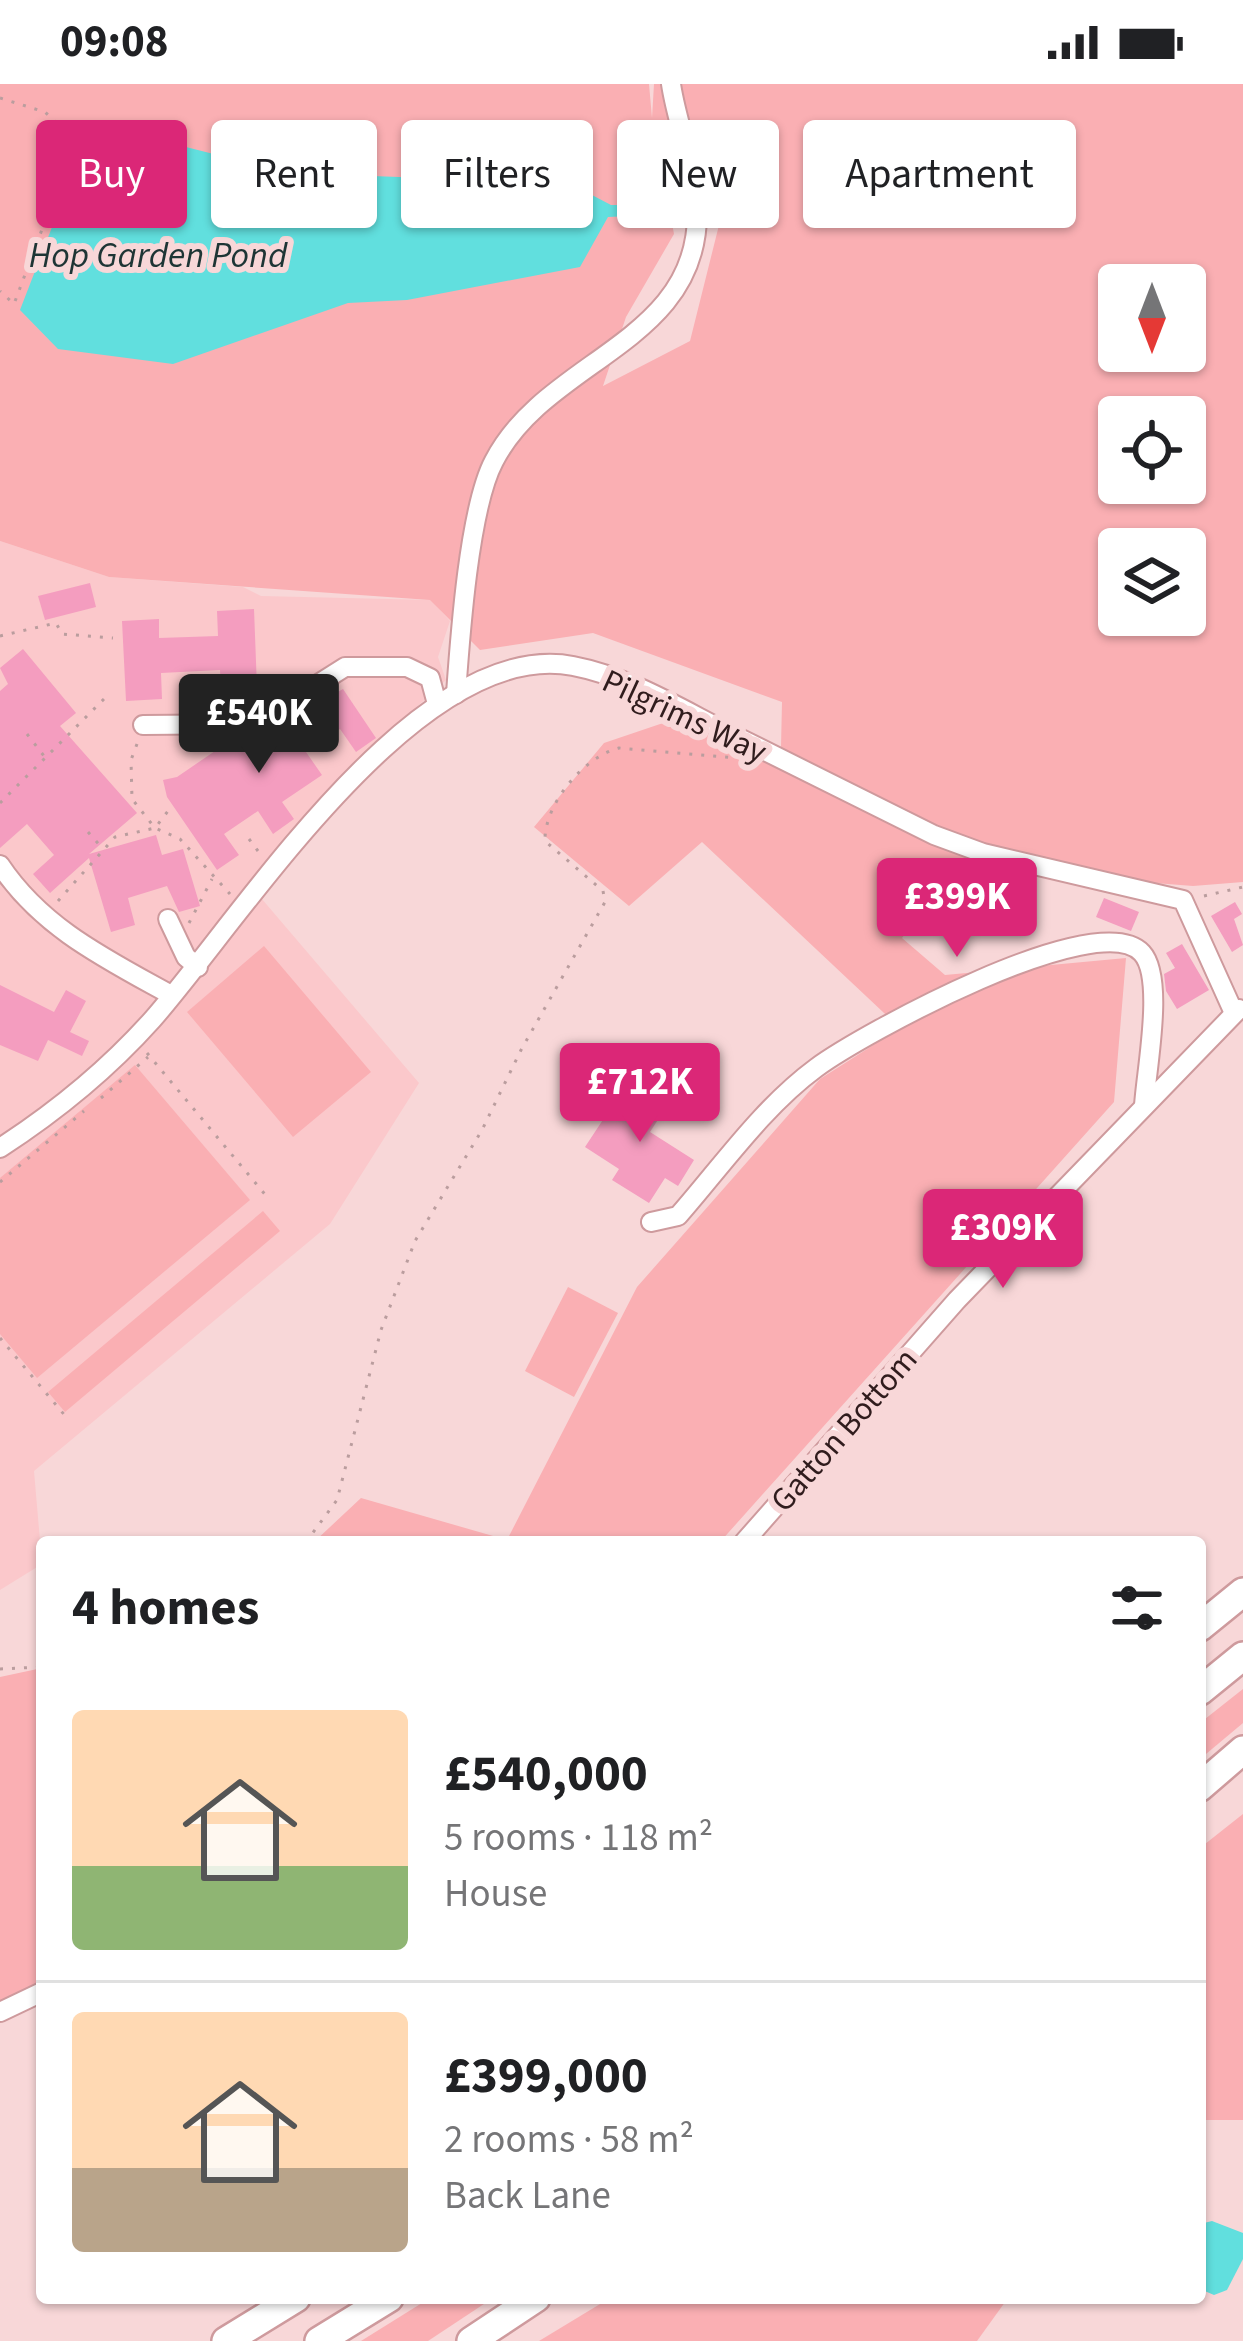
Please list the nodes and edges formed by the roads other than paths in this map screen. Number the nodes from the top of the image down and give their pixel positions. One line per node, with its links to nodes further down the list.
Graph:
1 (671, 84): 2 (street)
2 (456, 694): 3 (street, Pilgrims Way); 10 (street, Pilgrims Way)
3 (436, 704): 4 (street); 8 (street, Pilgrims Way)
4 (143, 725)
5 (5, 873): 6 (street); 9 (street)
6 (0, 902)
7 (168, 919): 8 (street)
8 (198, 968): 9 (street, Pilgrims Way)
9 (171, 995): 12 (street, Pilgrims Way)
10 (1238, 1009): 11 (street, Gatton Bottom)
11 (1144, 1106): 13 (street); 14 (street, Gatton Bottom)
12 (0, 1148)
13 (650, 1222)
14 (749, 1536)
15 (1243, 1592): 16 (highway)
16 (1206, 1622)
17 (1243, 1656): 18 (highway)
18 (1206, 1685)
19 (1243, 1750): 20 (highway)
20 (1206, 1782)
21 (36, 1995): 22 (street)
22 (0, 2012)
23 (286, 2304): 26 (highway)
24 (379, 2304): 27 (highway)
25 (527, 2304): 28 (highway)
26 (226, 2341)
27 (319, 2341)
28 (471, 2341)

